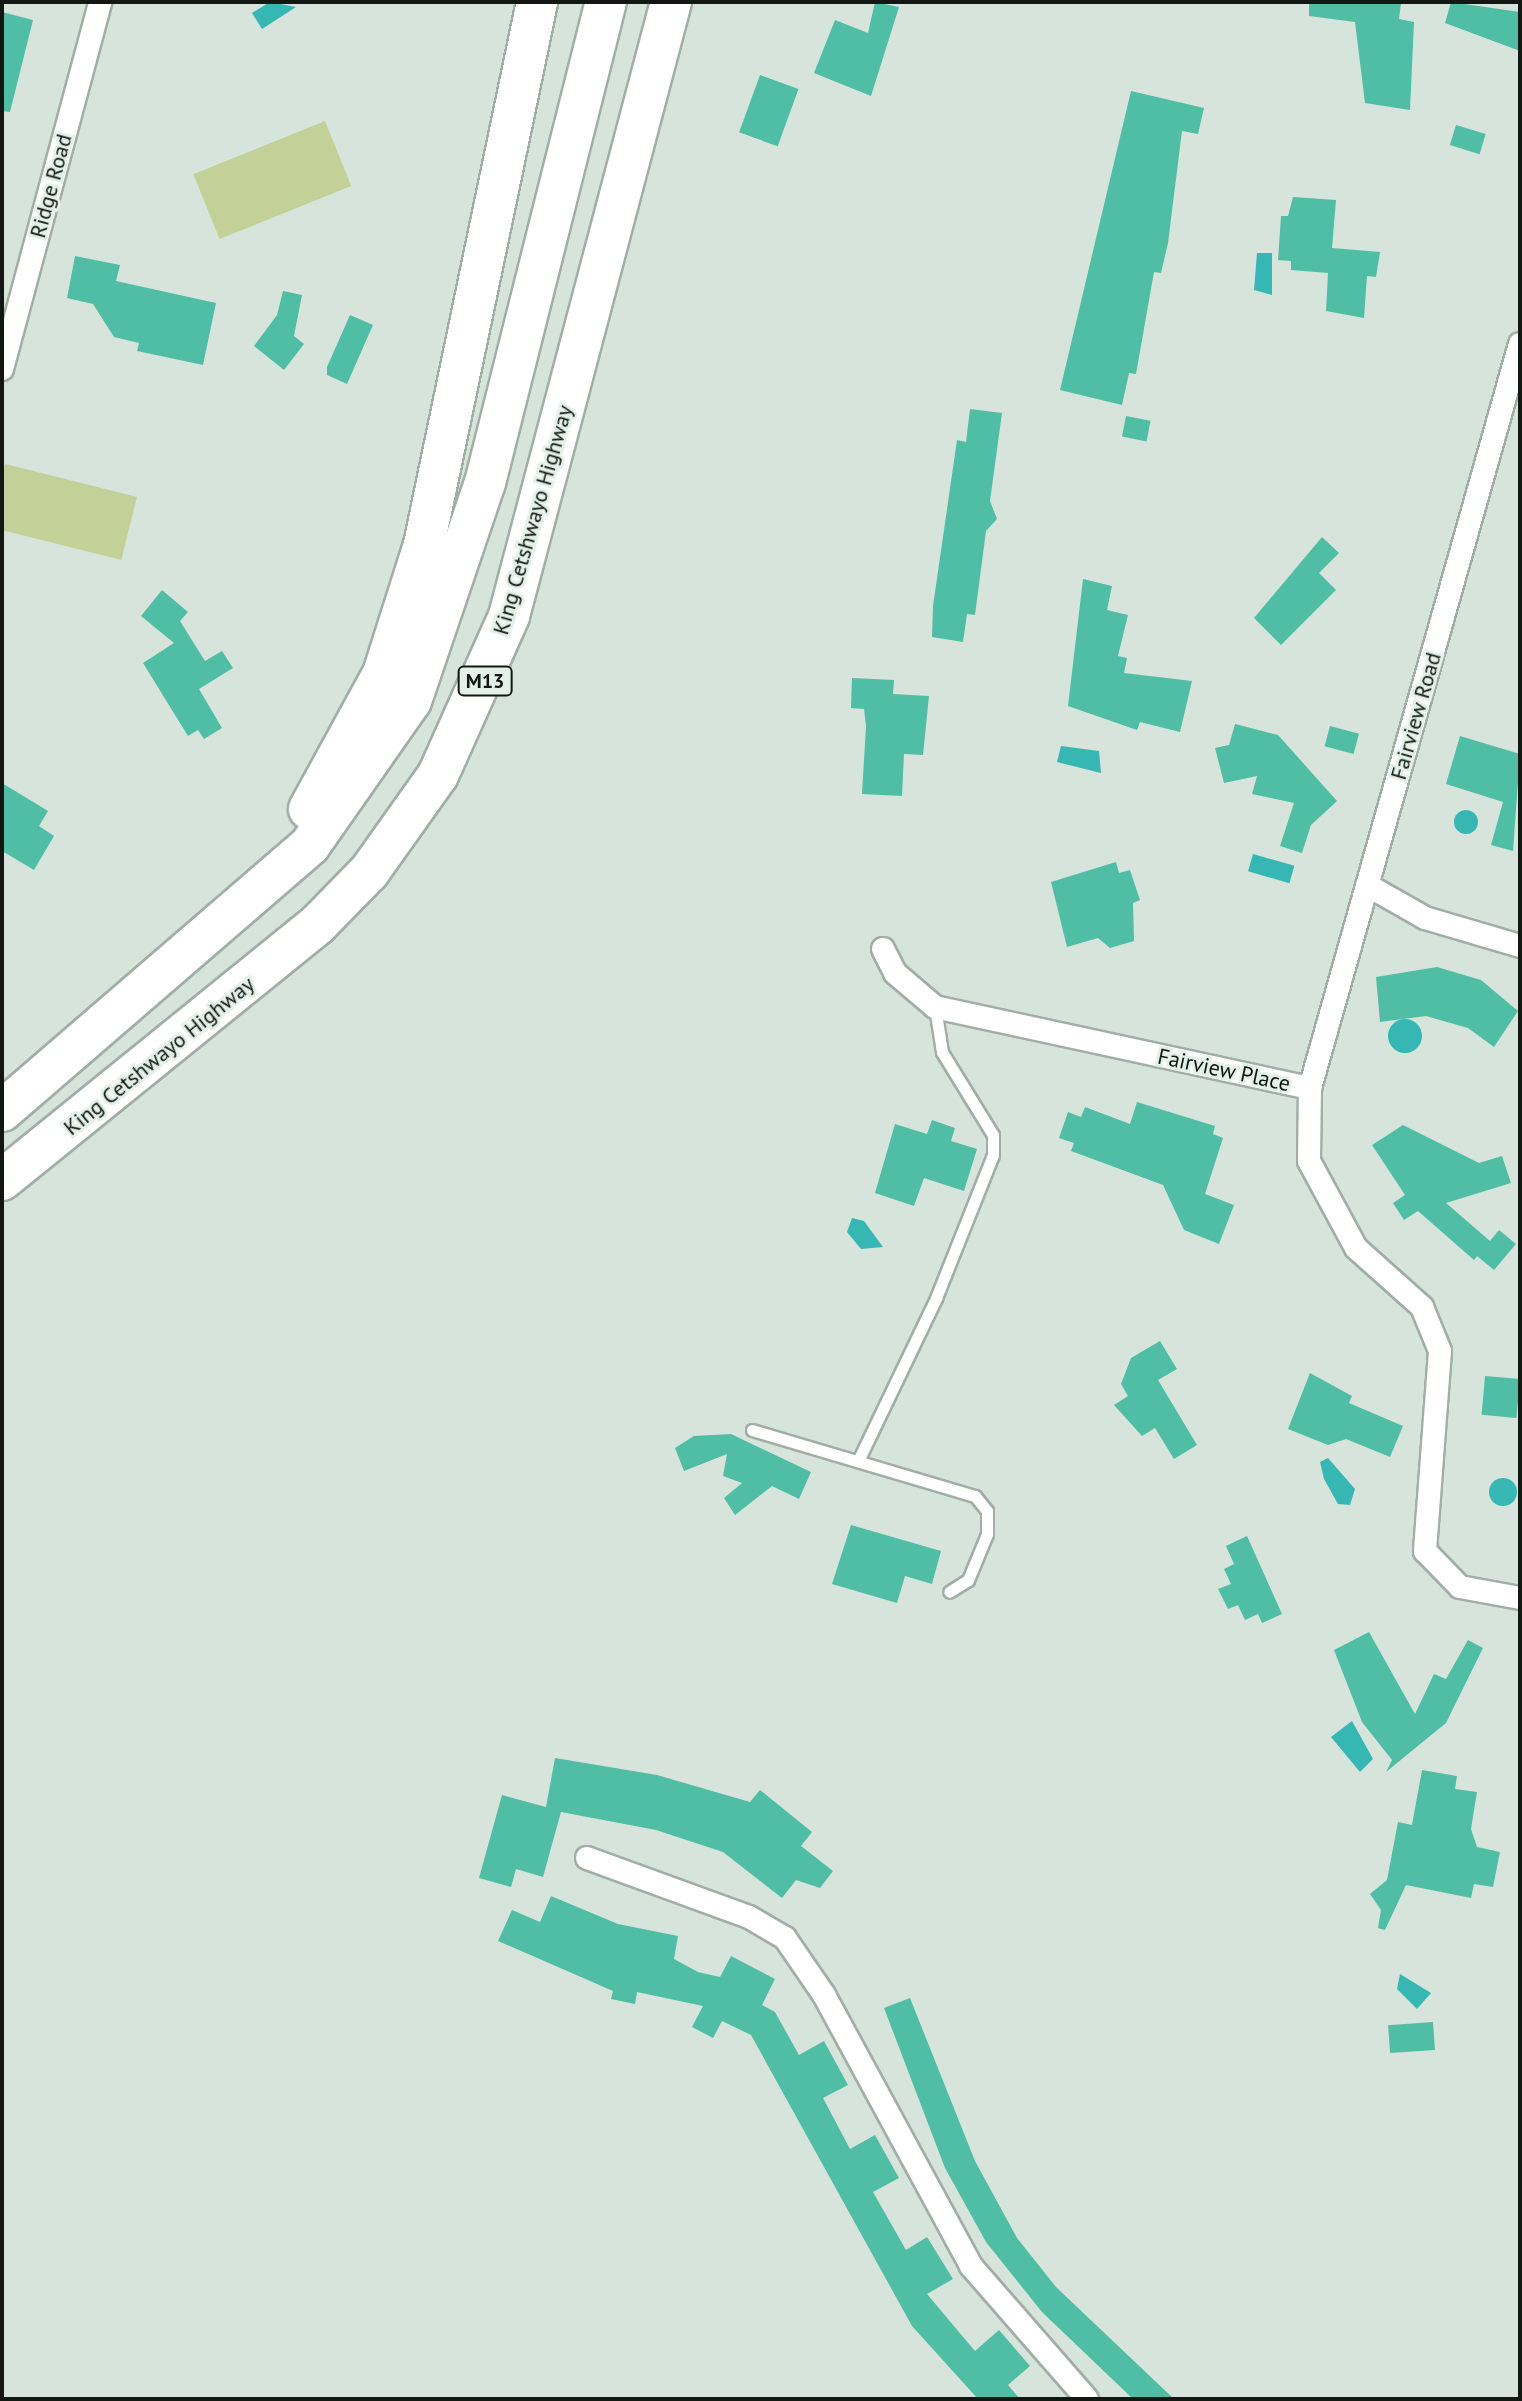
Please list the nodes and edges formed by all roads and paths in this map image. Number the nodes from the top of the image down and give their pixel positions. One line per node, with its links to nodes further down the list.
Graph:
1 (100, 2): 6 (street, Ridge Road)
2 (537, 2): 9 (highway)
3 (606, 2): 9 (highway, M13)
4 (671, 2): 15 (highway, King Cetshwayo Highway / M13)
5 (1520, 344): 7 (street, Fairview Road)
6 (2, 369)
7 (1516, 374): 8 (street, Fairview Road)
8 (1367, 885): 10 (street); 13 (street, Fairview Road)
9 (249, 898): 14 (highway, M13)
10 (1520, 946)
11 (883, 949): 12 (street, Fairview Place)
12 (935, 1007): 13 (street, Fairview Place); 17 (lane)
13 (1310, 1088): 19 (street, Fairview Place)
14 (2, 1111)
15 (2, 1180)
16 (752, 1430): 17 (lane)
17 (858, 1461): 18 (lane)
18 (949, 1592)
19 (1520, 1598)
20 (587, 1858): 21 (street)
21 (1087, 2399)

